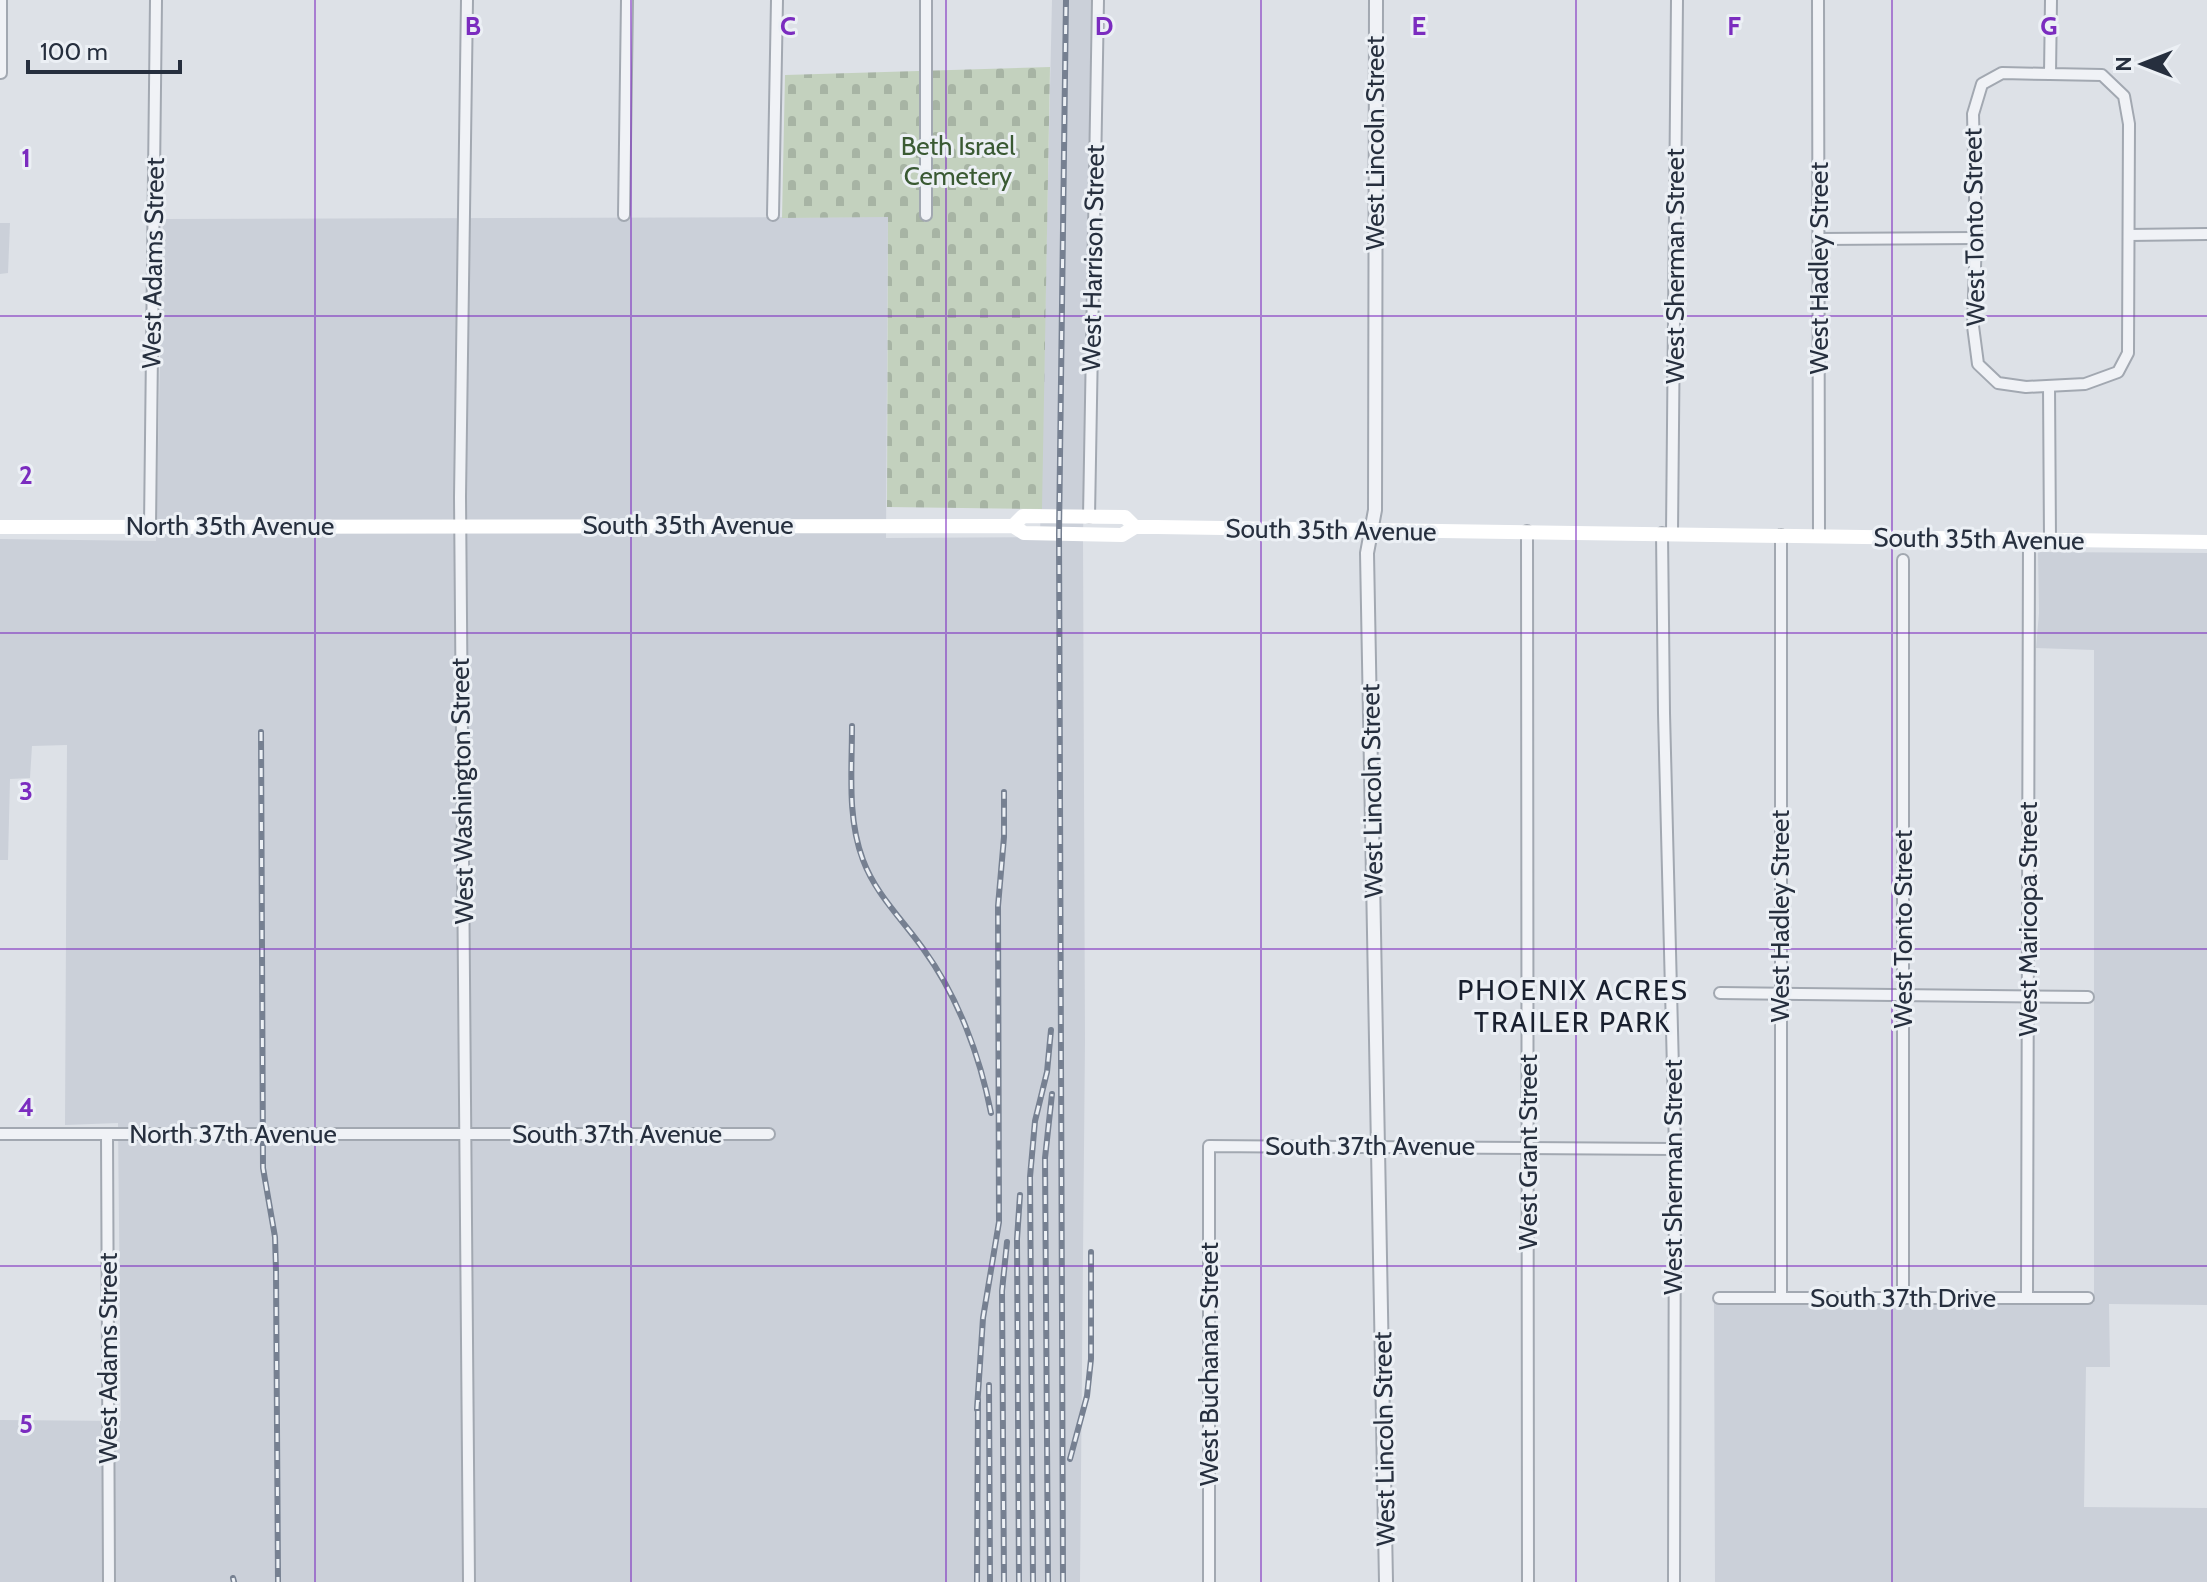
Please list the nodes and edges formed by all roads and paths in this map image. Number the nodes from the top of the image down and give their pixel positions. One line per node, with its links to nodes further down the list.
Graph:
1 (1, 0): 12 (street)
2 (156, 0): 23 (street, West Adams Street)
3 (467, 0): 24 (street, West Washington Street)
4 (627, 0): 14 (street)
5 (777, 0): 15 (street)
6 (926, 0): 16 (street)
7 (1098, 0): 22 (street, West Harrison Street)
8 (1376, 0): 28 (street, West Lincoln Street)
9 (1677, 0): 30 (street, West Sherman Street)
10 (1818, 0): 20 (street, West Hadley Street)
11 (2051, 0): 13 (street)
12 (1, 73)
13 (2050, 74): 18 (street); 19 (street, West Tonto Street)
14 (624, 215)
15 (773, 215)
16 (926, 215)
17 (2207, 234): 18 (street)
18 (2129, 235): 21 (street)
19 (1976, 238): 20 (street); 21 (street, West Tonto Street)
20 (1820, 239): 32 (street, West Hadley Street)
21 (2049, 386): 34 (street)
22 (1089, 517): 25 (main road); 27 (main road)
23 (150, 526): 24 (main road, North 35th Avenue); 26 (main road, North 35th Avenue)
24 (460, 526): 25 (main road, South 35th Avenue); 45 (street, West Washington Street)
25 (1013, 526): 27 (main road, South 35th Avenue)
26 (0, 527)
27 (1135, 527): 28 (main road, South 35th Avenue)
28 (1372, 531): 29 (main road, South 35th Avenue); 46 (street, West Lincoln Street)
29 (1527, 531): 30 (main road, South 35th Avenue); 48 (street, West Grant Street)
30 (1667, 533): 31 (main road, South 35th Avenue); 49 (street, West Sherman Street)
31 (1781, 535): 32 (main road, South 35th Avenue); 38 (street, West Hadley Street)
32 (1819, 536): 33 (main road, South 35th Avenue)
33 (2029, 540): 34 (main road, South 35th Avenue); 40 (street, West Maricopa Street)
34 (2050, 540): 35 (main road, South 35th Avenue)
35 (2207, 542)
36 (1903, 560): 39 (street, West Tonto Street)
37 (1720, 993): 38 (street)
38 (1780, 993): 39 (street); 52 (street, West Hadley Street)
39 (1903, 994): 40 (street); 50 (street, West Tonto Street)
40 (2028, 996): 41 (street); 53 (street, West Maricopa Street)
41 (2088, 997)
42 (0, 1134): 43 (street, North 37th Avenue)
43 (107, 1134): 45 (street, North 37th Avenue); 55 (street, West Adams Street)
44 (769, 1134): 45 (street, South 37th Avenue)
45 (465, 1135): 56 (street, West Washington Street)
46 (1380, 1145): 47 (street, South 37th Avenue); 48 (street, South 37th Avenue); 58 (street, West Lincoln Street)
47 (1209, 1146): 57 (street, West Buchanan Street)
48 (1528, 1146): 49 (street, South 37th Avenue); 59 (street, West Grant Street)
49 (1675, 1149): 60 (street, West Sherman Street)
50 (1903, 1297): 52 (street, South 37th Drive); 53 (street, South 37th Drive)
51 (1719, 1298): 52 (street, South 37th Drive)
52 (1781, 1298)
53 (2027, 1298): 54 (street, South 37th Drive)
54 (2088, 1298)
55 (109, 1582)
56 (469, 1582)
57 (1209, 1582)
58 (1386, 1582)
59 (1528, 1582)
60 (1674, 1582)

